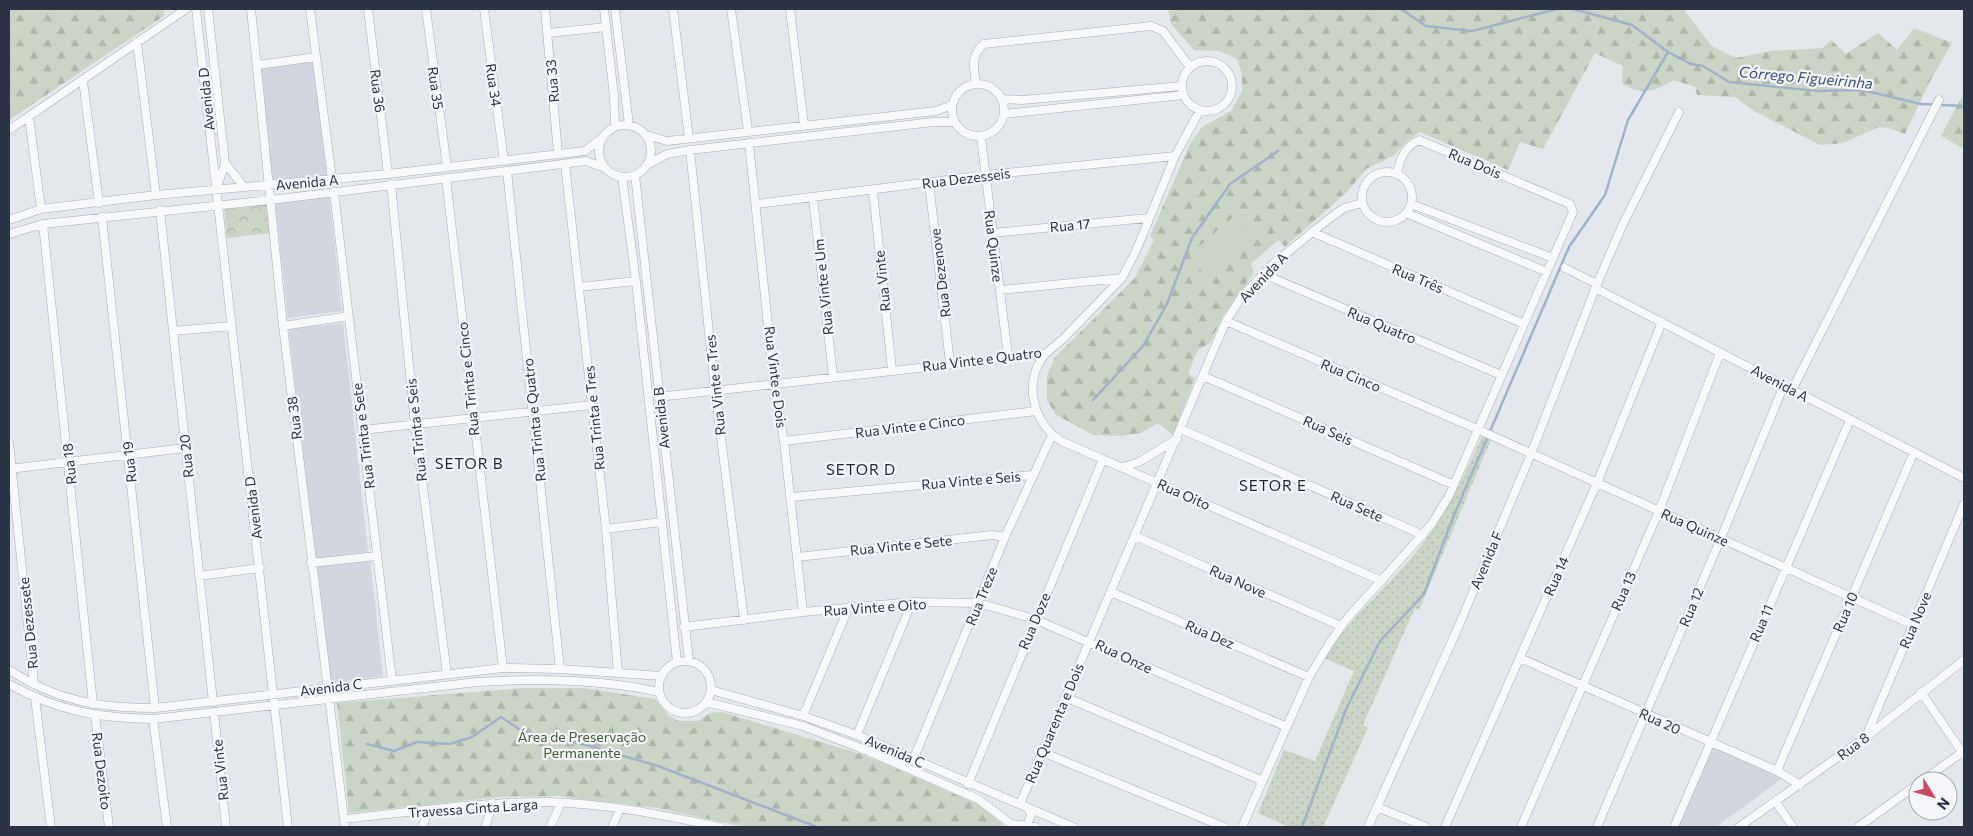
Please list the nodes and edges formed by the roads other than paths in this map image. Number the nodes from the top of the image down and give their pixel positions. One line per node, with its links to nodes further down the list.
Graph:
1 (186, 9): 17 (street)
2 (196, 9): 65 (street, Avenida D)
3 (208, 9): 47 (street, Avenida D)
4 (251, 9): 19 (street, Rua 38)
5 (310, 9): 18 (street)
6 (368, 9): 53 (street, Rua 36)
7 (426, 9): 50 (street, Rua 35)
8 (484, 9): 46 (street, Rua 34)
9 (545, 9): 16 (street, Rua 33)
10 (604, 9): 15 (street)
11 (615, 9): 33 (street)
12 (673, 9): 41 (street)
13 (731, 9): 37 (street)
14 (790, 9): 34 (street)
15 (606, 27): 16 (street); 35 (street)
16 (548, 33): 44 (street, Rua 33)
17 (137, 42): 21 (street); 68 (street)
18 (316, 57): 19 (street); 59 (street)
19 (258, 65): 62 (street, Rua 38)
20 (1190, 67): 22 (street); 23 (street); 28 (street)
21 (83, 81): 31 (street); 72 (street)
22 (976, 84): 25 (street); 27 (street)
23 (1182, 86): 24 (street); 25 (street)
24 (1183, 95): 28 (street); 30 (street)
25 (1002, 99): 30 (street)
26 (1939, 100): 114 (street)
27 (952, 105): 32 (street); 34 (street)
28 (1200, 110): 45 (street, Rua Vinte e Quatro)
29 (1679, 112): 93 (street, Avenida F)
30 (1004, 114): 39 (street)
31 (29, 116): 36 (street); 77 (street)
32 (954, 122): 39 (street); 42 (street)
33 (628, 124): 35 (street); 38 (street)
34 (804, 125): 37 (street)
35 (615, 126): 40 (street)
36 (9, 130)
37 (748, 131): 41 (street)
38 (646, 135): 41 (street); 49 (street)
39 (981, 137): 56 (street, Rua Quinze)
40 (602, 138): 44 (street, Avenida A); 51 (street)
41 (689, 138)
42 (750, 143): 43 (street); 75 (street, Rua Vinte e Dois)
43 (690, 150): 49 (street); 113 (street, Rua Vinte e Tres)
44 (558, 153): 46 (street, Avenida A)
45 (1175, 156): 56 (street, Rua Dezesseis); 81 (street, Rua Vinte e Quatro)
46 (504, 160): 50 (street, Avenida A)
47 (225, 163): 64 (street); 65 (street, Avenida D)
48 (565, 164): 51 (street, Avenida A); 52 (street, Avenida A); 94 (street, Rua Trinta e Tres)
49 (647, 164): 55 (street)
50 (447, 167): 53 (street, Avenida A)
51 (605, 168): 57 (street)
52 (507, 171): 58 (street, Avenida A); 118 (street, Rua Trinta e Quatro)
53 (388, 174): 59 (street, Avenida A)
54 (1397, 174): 73 (street); 76 (street); 87 (street, Rua Dois)
55 (635, 175): 57 (street); 115 (street, Avenida B)
56 (986, 175): 60 (street, Rua Dezesseis); 84 (street, Rua Quinze)
57 (622, 176): 92 (street, Avenida B)
58 (446, 178): 61 (street, Avenida A); 119 (street, Rua Trinta e Cinco)
59 (332, 179): 62 (street, Avenida A)
60 (929, 183): 66 (street, Rua Dezesseis); 106 (street, Rua Dezenove)
61 (391, 184): 67 (street, Avenida A); 121 (street, Rua Trinta e Seis)
62 (269, 185): 63 (street, Avenida A); 70 (street, Rua 38)
63 (256, 186): 64 (street, Avenida A); 71 (street)
64 (244, 187): 65 (street, Avenida A)
65 (216, 189): 68 (street, Avenida A); 74 (street, Avenida D)
66 (872, 191): 69 (street, Rua Dezesseis); 107 (street, Rua Vinte)
67 (334, 192): 70 (street, Avenida A); 96 (street, Rua Trinta e Sete)
68 (156, 196): 72 (street, Avenida A)
69 (813, 198): 75 (street, Rua Dezesseis); 109 (street, Rua Vinte e Um)
70 (271, 200): 71 (street, Avenida A); 101 (street, Rua 38)
71 (257, 201): 74 (street, Avenida A)
72 (99, 203): 77 (street, Avenida A)
73 (1362, 203): 79 (street); 85 (street, Avenida A)
74 (218, 204): 78 (street, Avenida A); 100 (street, Avenida D)
75 (757, 204): 111 (street, Rua Vinte e Dois)
76 (1412, 204): 79 (street); 87 (street)
77 (41, 209): 82 (street, Avenida A)
78 (160, 210): 80 (street, Avenida A); 102 (street, Rua 20)
79 (1406, 213): 89 (street)
80 (102, 217): 83 (street, Avenida A); 131 (street, Rua 19)
81 (1148, 218): 84 (street, Rua 17); 91 (street, Rua Vinte e Quatro)
82 (9, 220)
83 (44, 224): 86 (street, Avenida A); 134 (street, Rua 18)
84 (993, 232): 95 (street, Rua Quinze)
85 (1312, 232): 90 (street, Avenida A); 99 (street, Rua Três)
86 (9, 234)
87 (1553, 258): 89 (street)
88 (1566, 268): 93 (street, Avenida A)
89 (1547, 272): 99 (street)
90 (1263, 274): 97 (street, Avenida A); 108 (street, Rua Quatro)
91 (1122, 278): 95 (street); 104 (street, Rua Vinte e Quatro)
92 (636, 281): 94 (street); 145 (street, Avenida B)
93 (1596, 286): 98 (street, Avenida A); 132 (street, Avenida F)
94 (579, 287): 116 (street, Rua Trinta e Tres)
95 (1000, 290): 105 (street, Rua Quinze)
96 (349, 316): 101 (street); 123 (street, Rua Trinta e Sete)
97 (1226, 322): 110 (street, Avenida A); 122 (street, Rua Cinco)
98 (1662, 322): 103 (street, Avenida A); 140 (street, Rua 14)
99 (1524, 324): 108 (street)
100 (231, 326): 102 (street); 155 (street, Avenida D)
101 (282, 326): 153 (street, Rua 38)
102 (173, 330): 129 (street, Rua 20)
103 (1720, 353): 112 (street, Avenida A); 144 (street, Rua 13)
104 (1044, 354): 105 (street, Rua Vinte e Quatro); 117 (street)
105 (1008, 356): 106 (street, Rua Vinte e Quatro)
106 (950, 363): 107 (street, Rua Vinte e Quatro)
107 (892, 370): 109 (street, Rua Vinte e Quatro)
108 (1501, 375): 122 (street)
109 (833, 376): 111 (street, Rua Vinte e Quatro)
110 (1203, 376): 124 (street, Avenida A); 141 (street, Rua Seis)
111 (774, 384): 113 (street, Rua Vinte e Quatro); 127 (street, Rua Vinte e Dois)
112 (1784, 385): 114 (street, Avenida A); 150 (street, Rua 12)
113 (715, 390): 115 (street, Rua Vinte e Quatro); 165 (street, Rua Vinte e Tres)
114 (1792, 390): 120 (street, Avenida A)
115 (658, 396): 168 (street, Avenida B)
116 (592, 405): 118 (street); 146 (street, Rua Trinta e Tres)
117 (1036, 411): 125 (street); 127 (street, Rua Vinte e Cinco)
118 (533, 412): 119 (street); 175 (street, Rua Trinta e Quatro)
119 (472, 419): 121 (street); 174 (street, Rua Trinta e Cinco)
120 (1850, 420): 130 (street, Avenida A); 154 (street, Rua 11)
121 (415, 425): 123 (street); 178 (street, Rua Trinta e Seis)
122 (1477, 428): 132 (street, Rua Quinze); 141 (street)
123 (363, 430): 151 (street, Rua Trinta e Sete)
124 (1181, 430): 126 (street, Avenida A); 147 (street, Rua Sete)
125 (1052, 435): 133 (street, Rua Oito); 137 (street, Rua Treze)
126 (1177, 439): 135 (street); 139 (street, Avenida A)
127 (784, 441): 142 (street, Rua Vinte e Dois)
128 (9, 443): 136 (street, Rua Dezessete)
129 (184, 448): 131 (street); 156 (street, Rua 20)
130 (1914, 452): 138 (street, Avenida A); 159 (street, Rua 10)
131 (128, 454): 134 (street); 197 (street, Rua 19)
132 (1531, 454): 140 (street, Rua Quinze); 221 (street, Avenida F)
133 (1103, 459): 135 (street, Rua Oito); 164 (street, Rua Doze)
134 (69, 462): 136 (street); 195 (street, Rua 18)
135 (1123, 467): 139 (street, Rua Oito)
136 (10, 469): 183 (street, Rua Dezessete)
137 (1032, 475): 142 (street, Rua Vinte e Seis); 149 (street, Rua Treze)
138 (1964, 478)
139 (1158, 483): 148 (street, Rua Onze); 157 (street, Rua Oito)
140 (1597, 483): 144 (street, Rua Quinze); 170 (street, Rua 14)
141 (1454, 485): 147 (street)
142 (791, 497): 152 (street, Rua Vinte e Dois)
143 (1964, 504): 166 (street, Rua Nove)
144 (1659, 511): 150 (street, Rua Quinze); 184 (street, Rua 13)
145 (661, 522): 146 (street); 173 (street, Avenida B)
146 (606, 530): 177 (street, Rua Trinta e Tres)
147 (1423, 535): 157 (street)
148 (1136, 536): 158 (street, Rua Onze); 167 (street, Rua Nove)
149 (1005, 537): 152 (street, Rua Vinte e Sete); 161 (street, Rua Treze)
150 (1721, 538): 154 (street, Rua Quinze); 199 (street, Rua 12)
151 (377, 556): 153 (street); 181 (street, Rua Trinta e Sete)
152 (798, 557): 163 (street, Rua Vinte e Dois)
153 (311, 563): 185 (street, Rua 38)
154 (1785, 567): 159 (street, Rua Quinze); 206 (street, Rua 11)
155 (260, 568): 156 (street); 189 (street, Avenida D)
156 (199, 576): 193 (street, Rua 20)
157 (1382, 581): 167 (street)
158 (1111, 592): 169 (street, Rua Onze); 180 (street, Rua Dez)
159 (1852, 597): 166 (street, Rua Quinze); 210 (street, Rua 10)
160 (912, 602): 161 (street, Rua Vinte e Oito); 162 (street, Rua Vinte e Oito); 204 (street)
161 (978, 603): 164 (street, Rua Vinte e Oito); 209 (street, Rua Treze)
162 (848, 609): 163 (street, Rua Vinte e Oito); 201 (street)
163 (803, 612): 165 (street, Rua Vinte e Oito)
164 (1034, 619): 169 (street, Rua Vinte e Oito); 213 (street, Rua Doze)
165 (744, 620): 168 (street, Rua Vinte e Oito)
166 (1913, 624): 205 (street, Rua Nove)
167 (1341, 626): 180 (street)
168 (684, 627): 172 (street, Avenida B)
169 (1090, 642): 190 (street, Rua Quarenta e Dois); 203 (street, Rua Onze)
170 (1520, 658): 184 (street, Rua 20); 246 (street, Rua 14)
171 (1964, 660): 188 (street, Rua 8)
172 (689, 661): 173 (street); 186 (street)
173 (677, 662): 179 (street)
174 (502, 668): 175 (street, Avenida C); 178 (street, Avenida C)
175 (560, 669): 177 (street, Avenida C)
176 (9, 670): 183 (street, Avenida C)
177 (618, 673): 179 (street, Avenida C)
178 (447, 674): 181 (street, Avenida C)
179 (662, 676): 187 (street)
180 (1310, 677): 203 (street)
181 (392, 680): 185 (street, Avenida C)
182 (9, 684): 191 (street, Avenida C)
183 (34, 684): 195 (street, Avenida C)
184 (1581, 686): 199 (street, Rua 20); 247 (street, Rua 13)
185 (326, 687): 189 (street, Avenida C); 192 (street, Rua 38)
186 (711, 690): 194 (street); 201 (street, Avenida C)
187 (659, 692): 192 (street, Avenida C); 194 (street)
188 (1921, 692): 205 (street, Rua 8); 208 (street)
189 (274, 694): 193 (street, Avenida C); 196 (street, Avenida D)
190 (1065, 697): 207 (street, Rua Quarenta e Dois); 212 (street)
191 (34, 698): 200 (street, Avenida C); 229 (street)
192 (328, 699): 196 (street, Avenida C); 227 (street, Rua 38)
193 (213, 702): 197 (street, Avenida C)
194 (706, 702): 225 (street, Avenida C)
195 (93, 704): 197 (street, Avenida C)
196 (275, 705): 198 (street, Avenida C); 233 (street, Avenida D)
197 (155, 708)
198 (214, 712): 202 (street, Avenida C); 232 (street, Rua Vinte)
199 (1645, 714): 206 (street, Rua 20); 248 (street, Rua 12)
200 (95, 715): 202 (street, Avenida C); 230 (street, Rua Dezoito)
201 (804, 716): 204 (street, Avenida C)
202 (153, 719): 231 (street)
203 (1287, 727): 212 (street)
204 (857, 735): 209 (street, Avenida C)
205 (1866, 737): 214 (street, Rua 8)
206 (1709, 743): 210 (street, Rua 20); 249 (street, Rua 11)
207 (1042, 752): 220 (street, Rua Quarenta e Dois); 242 (street)
208 (1964, 753): 211 (street)
209 (914, 758): 213 (street, Avenida C)
210 (1777, 771): 214 (street, Rua 20)
211 (1937, 771)
212 (1263, 780): 243 (street)
213 (968, 784): 217 (street, Avenida C)
214 (1800, 785): 216 (street, Rua 8)
215 (1908, 791): 252 (street)
216 (1775, 800): 250 (street, Rua 8); 251 (street)
217 (1010, 801): 220 (street, Avenida C); 225 (street)
218 (492, 803): 219 (street, Travessa Cinta Larga); 224 (street, Travessa Cinta Larga); 235 (street)
219 (561, 803): 223 (street, Travessa Cinta Larga); 236 (street)
220 (1020, 804): 222 (street, Avenida C)
221 (1378, 807): 244 (street, Avenida F); 245 (street)
222 (1028, 808): 228 (street); 241 (street, Avenida C)
223 (620, 809): 226 (street, Travessa Cinta Larga); 237 (street)
224 (429, 810): 227 (street, Travessa Cinta Larga); 234 (street)
225 (1002, 817): 228 (street, Avenida C)
226 (679, 819): 238 (street); 239 (street, Travessa Cinta Larga)
227 (344, 823)
228 (1026, 826): 240 (street, Avenida C)
229 (51, 827)
230 (109, 827)
231 (167, 827)
232 (226, 827)
233 (288, 827)
234 (422, 827)
235 (485, 827)
236 (550, 827)
237 (612, 827)
238 (675, 827)
239 (720, 827)
240 (1036, 827)
241 (1073, 827)
242 (1224, 827)
243 (1242, 827)
244 (1368, 827)
245 (1426, 827)
246 (1446, 827)
247 (1521, 827)
248 (1597, 827)
249 (1674, 827)
250 (1739, 827)
251 (1793, 827)
252 (1858, 827)

